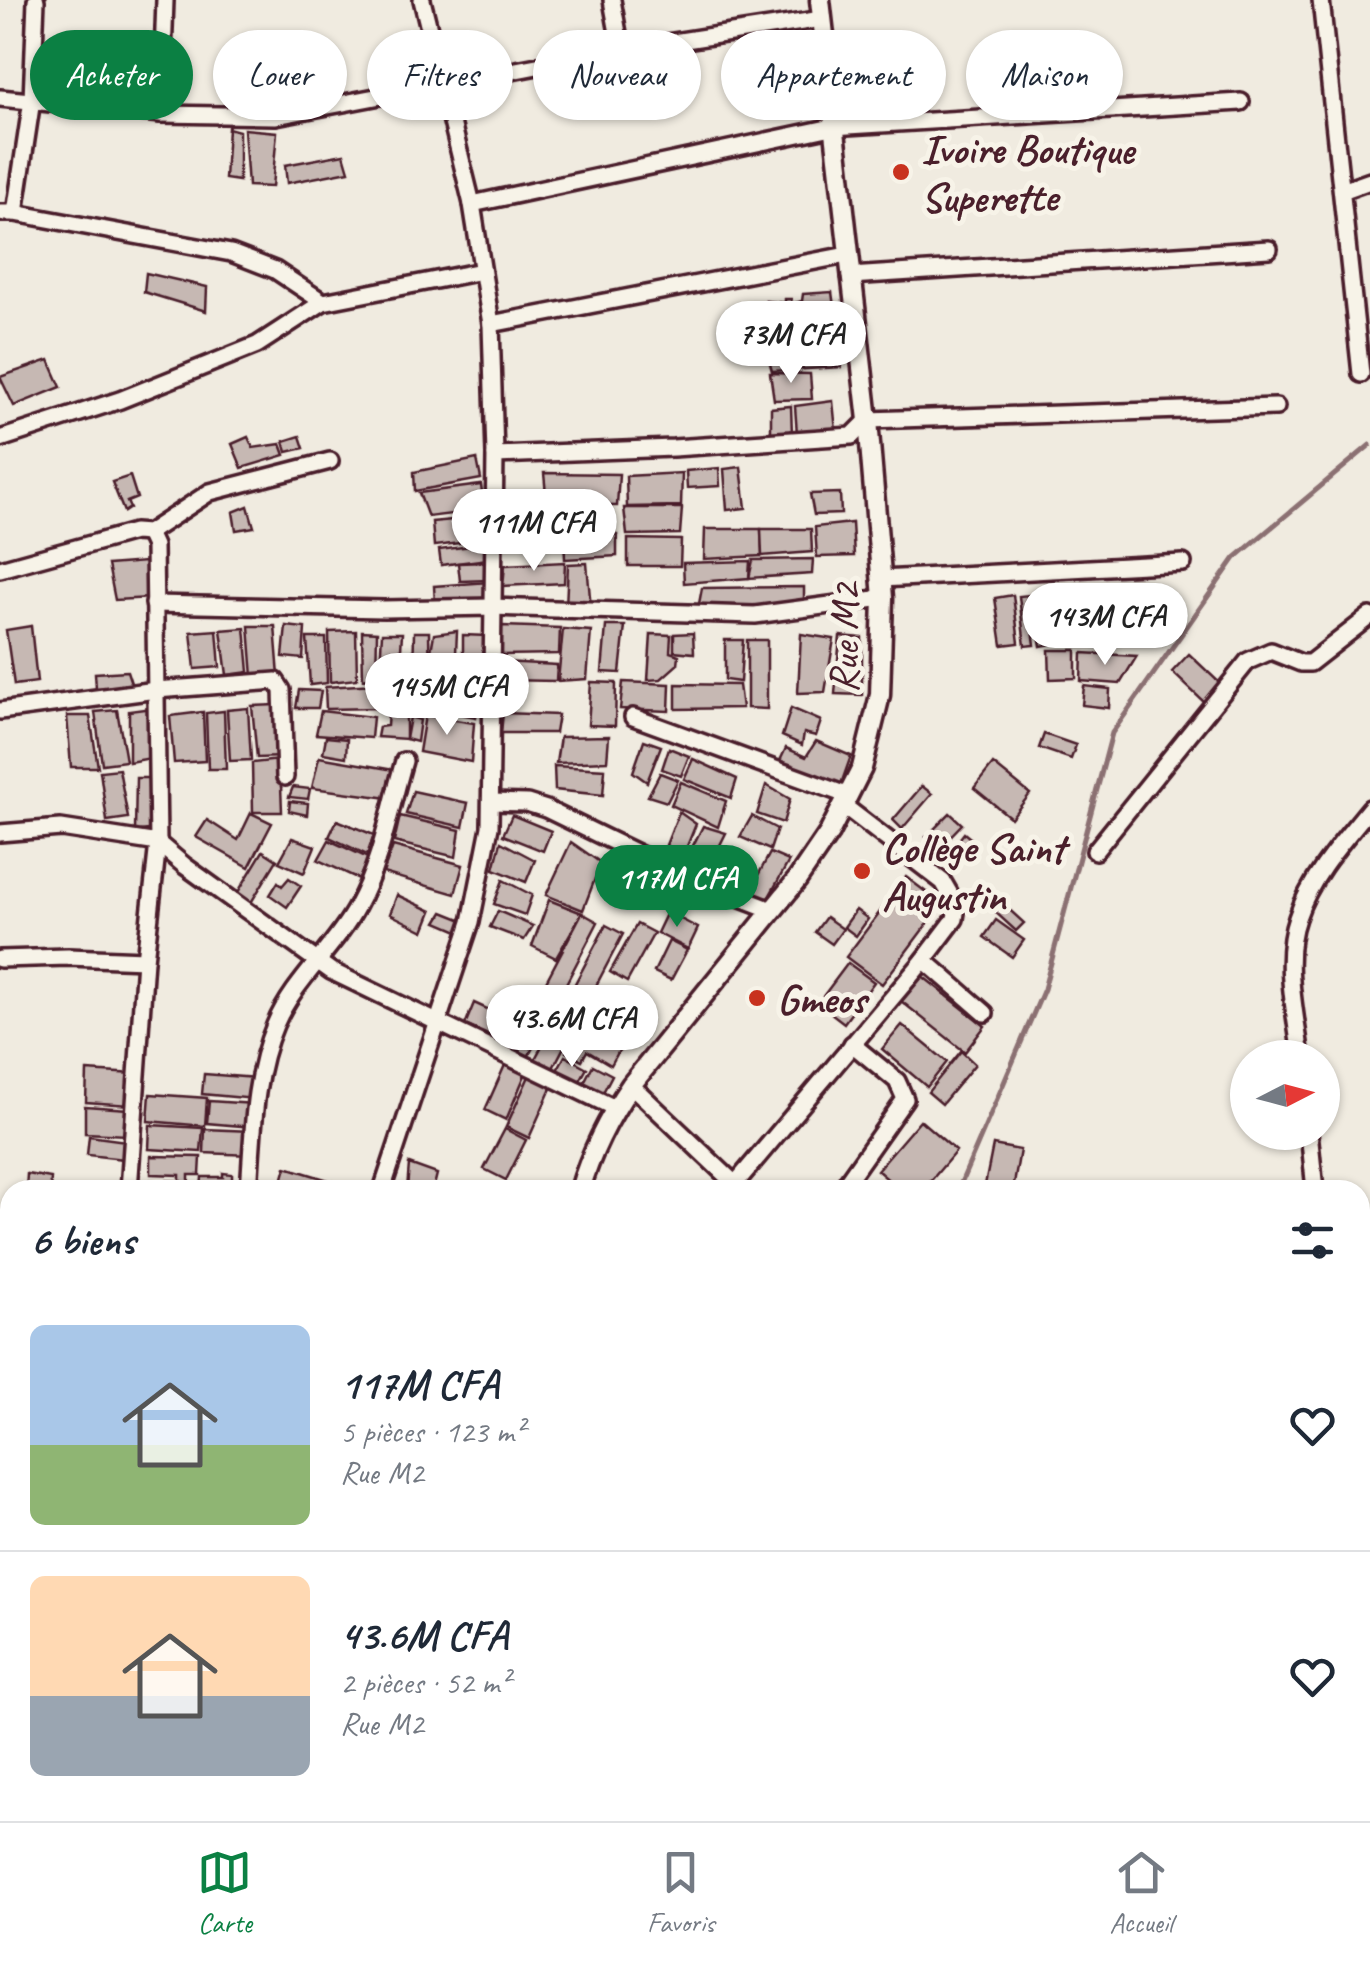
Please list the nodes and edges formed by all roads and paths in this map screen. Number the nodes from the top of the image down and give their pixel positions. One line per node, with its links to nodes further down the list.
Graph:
1 (36, 0): 8 (street)
2 (164, 0): 9 (street)
3 (422, 0): 10 (street)
4 (612, 0): 11 (street)
5 (820, 0): 7 (street, Rue M2)
6 (1321, 0): 22 (street)
7 (822, 20): 12 (street); 20 (street, Rue M2)
8 (35, 30)
9 (163, 30)
10 (430, 30)
11 (617, 30)
12 (701, 38)
13 (0, 98): 15 (street)
14 (367, 98): 18 (street)
15 (30, 100)
16 (1242, 102): 20 (street)
17 (30, 109): 24 (street)
18 (193, 115)
19 (453, 120): 23 (street)
20 (832, 126): 23 (street); 26 (street, Rue M2)
21 (1370, 181): 22 (street)
22 (1342, 191): 29 (street)
23 (472, 204): 27 (street)
24 (8, 213): 30 (street)
25 (1269, 248): 28 (street)
26 (847, 255): 28 (street, Rue M2); 32 (street)
27 (482, 271): 30 (street); 32 (street)
28 (850, 276): 35 (street, Rue M2)
29 (1353, 298): 31 (street); 33 (street)
30 (323, 302): 36 (street)
31 (1370, 307)
32 (491, 324): 37 (street)
33 (1361, 374)
34 (1276, 407): 35 (street)
35 (868, 420): 37 (street); 42 (street, Rue M2)
36 (0, 439)
37 (495, 454): 44 (street)
38 (330, 461): 39 (street)
39 (148, 533): 41 (street); 43 (street)
40 (1182, 564): 42 (street)
41 (0, 569)
42 (882, 589): 44 (street); 51 (street, Rue M2)
43 (154, 604): 44 (street); 46 (street)
44 (492, 607): 52 (street)
45 (1370, 616): 56 (street)
46 (156, 690): 47 (street); 50 (street); 55 (street)
47 (0, 710)
48 (634, 717): 51 (street)
49 (404, 761): 61 (street)
50 (286, 777)
51 (846, 801): 57 (street, Rue M2); 60 (street)
52 (491, 802): 57 (street); 63 (street)
53 (1370, 808): 64 (street)
54 (0, 833): 55 (street)
55 (158, 843): 59 (street); 61 (street)
56 (1094, 851)
57 (772, 910): 66 (street, Rue M2)
58 (0, 959): 59 (street)
59 (144, 960): 69 (street)
60 (924, 960): 62 (street); 65 (street)
61 (318, 961): 63 (street); 70 (street)
62 (986, 1013)
63 (438, 1021): 67 (street); 71 (street)
64 (1299, 1040)
65 (852, 1044): 74 (street); 75 (street)
66 (631, 1085): 67 (street, Rue M2); 73 (street)
67 (615, 1108): 72 (street, Rue M2)
68 (1311, 1150): 76 (street)
69 (130, 1180)
70 (250, 1180)
71 (385, 1180)
72 (584, 1180)
73 (728, 1180)
74 (741, 1180)
75 (848, 1180)
76 (1315, 1180)

